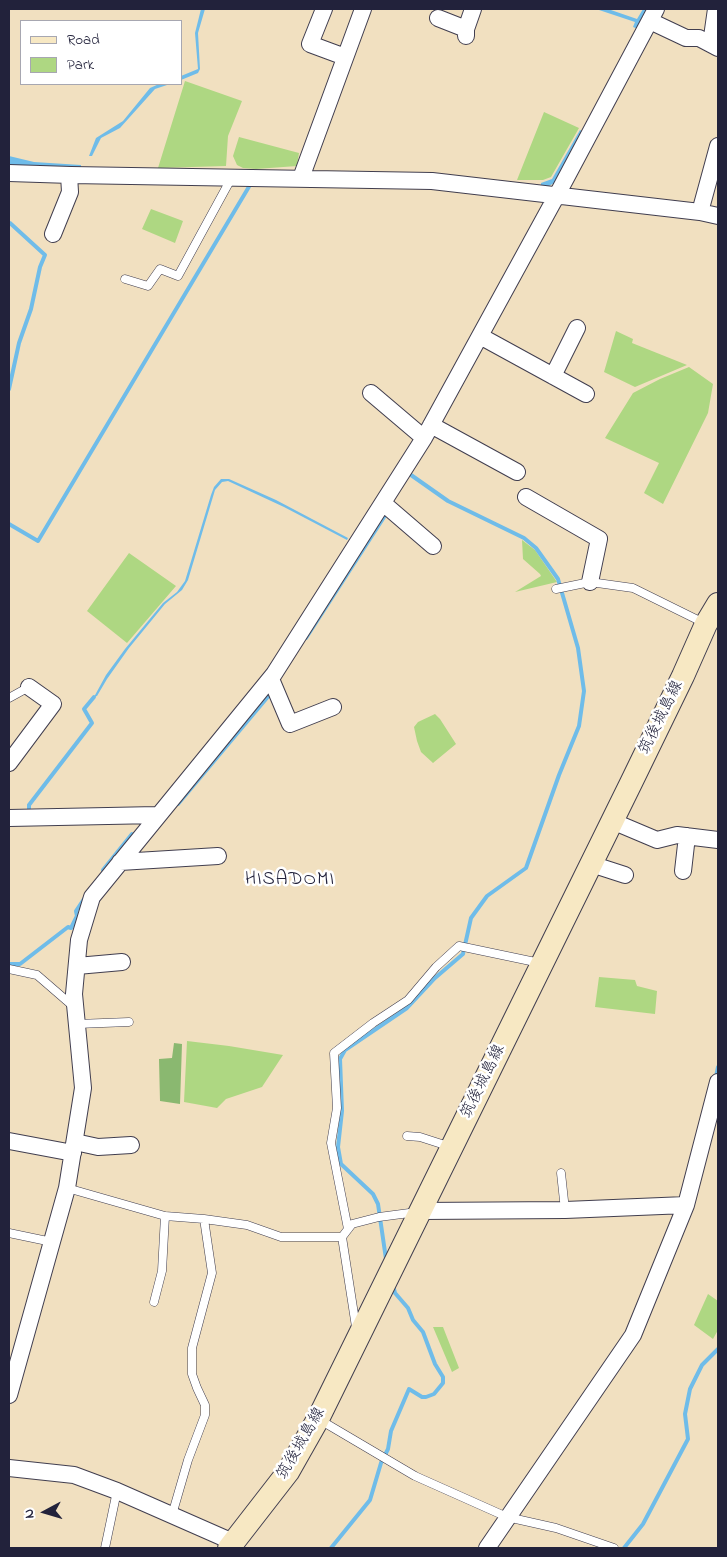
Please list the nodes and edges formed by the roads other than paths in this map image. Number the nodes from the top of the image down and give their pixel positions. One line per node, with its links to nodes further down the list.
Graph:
1 (324, 9): 8 (street)
2 (363, 9): 8 (street)
3 (473, 9): 6 (street)
4 (716, 9): 7 (street)
5 (653, 15): 7 (street); 14 (street)
6 (438, 18)
7 (715, 46)
8 (346, 57): 13 (street)
9 (718, 146): 15 (street)
10 (9, 172): 11 (street)
11 (69, 175): 12 (street); 17 (street)
12 (232, 177): 13 (street); 18 (lane)
13 (301, 178): 14 (street)
14 (557, 195): 15 (street); 20 (street)
15 (700, 212): 16 (street)
16 (718, 216)
17 (52, 234)
18 (125, 279)
19 (577, 328): 21 (street)
20 (480, 336): 21 (street); 24 (street)
21 (554, 376): 23 (street)
22 (371, 393): 24 (street)
23 (586, 394)
24 (428, 431): 25 (street); 27 (street)
25 (517, 472)
26 (526, 497): 29 (street)
27 (383, 503): 28 (street); 33 (street)
28 (433, 546)
29 (590, 582): 30 (lane); 32 (lane)
30 (556, 589)
31 (718, 604): 32 (street, 筑後城島線)
32 (712, 626): 40 (street, 筑後城島線)
33 (271, 679): 36 (street); 38 (street)
34 (29, 687): 35 (lane); 37 (street)
35 (9, 698)
36 (333, 707)
37 (9, 763)
38 (157, 816): 39 (street); 44 (street)
39 (9, 818)
40 (612, 821): 41 (street); 45 (street, 筑後城島線)
41 (687, 836): 42 (street); 46 (street)
42 (718, 840)
43 (218, 856): 44 (street)
44 (120, 862): 50 (street)
45 (591, 864): 47 (street); 49 (street, 筑後城島線)
46 (683, 872)
47 (625, 875)
48 (122, 962): 50 (street)
49 (542, 963): 59 (street, 筑後城島線); 67 (lane)
50 (77, 966): 52 (street)
51 (9, 969): 52 (lane)
52 (76, 1016): 53 (lane); 58 (street)
53 (129, 1022)
54 (718, 1082): 62 (street)
55 (407, 1136): 59 (lane)
56 (9, 1141): 58 (street)
57 (131, 1145): 58 (street)
58 (74, 1148): 61 (street)
59 (452, 1148): 64 (street, 筑後城島線)
60 (561, 1173): 63 (lane)
61 (67, 1188): 65 (lane); 70 (street)
62 (686, 1204): 63 (street); 78 (street)
63 (565, 1210): 64 (street)
64 (421, 1211): 67 (lane); 72 (street, 筑後城島線)
65 (165, 1216): 66 (lane); 71 (lane)
66 (204, 1219): 69 (lane); 77 (lane)
67 (348, 1229): 69 (lane)
68 (9, 1233): 70 (lane)
69 (342, 1237): 72 (lane)
70 (52, 1242): 73 (street)
71 (154, 1302)
72 (358, 1337): 74 (street, 筑後城島線)
73 (9, 1395)
74 (318, 1420): 78 (lane); 79 (street, 筑後城島線)
75 (9, 1468): 76 (street)
76 (118, 1491): 77 (street); 80 (lane)
77 (172, 1515): 79 (street)
78 (507, 1517): 81 (street); 82 (lane)
79 (231, 1545)
80 (106, 1548)
81 (487, 1548)
82 (614, 1548)

